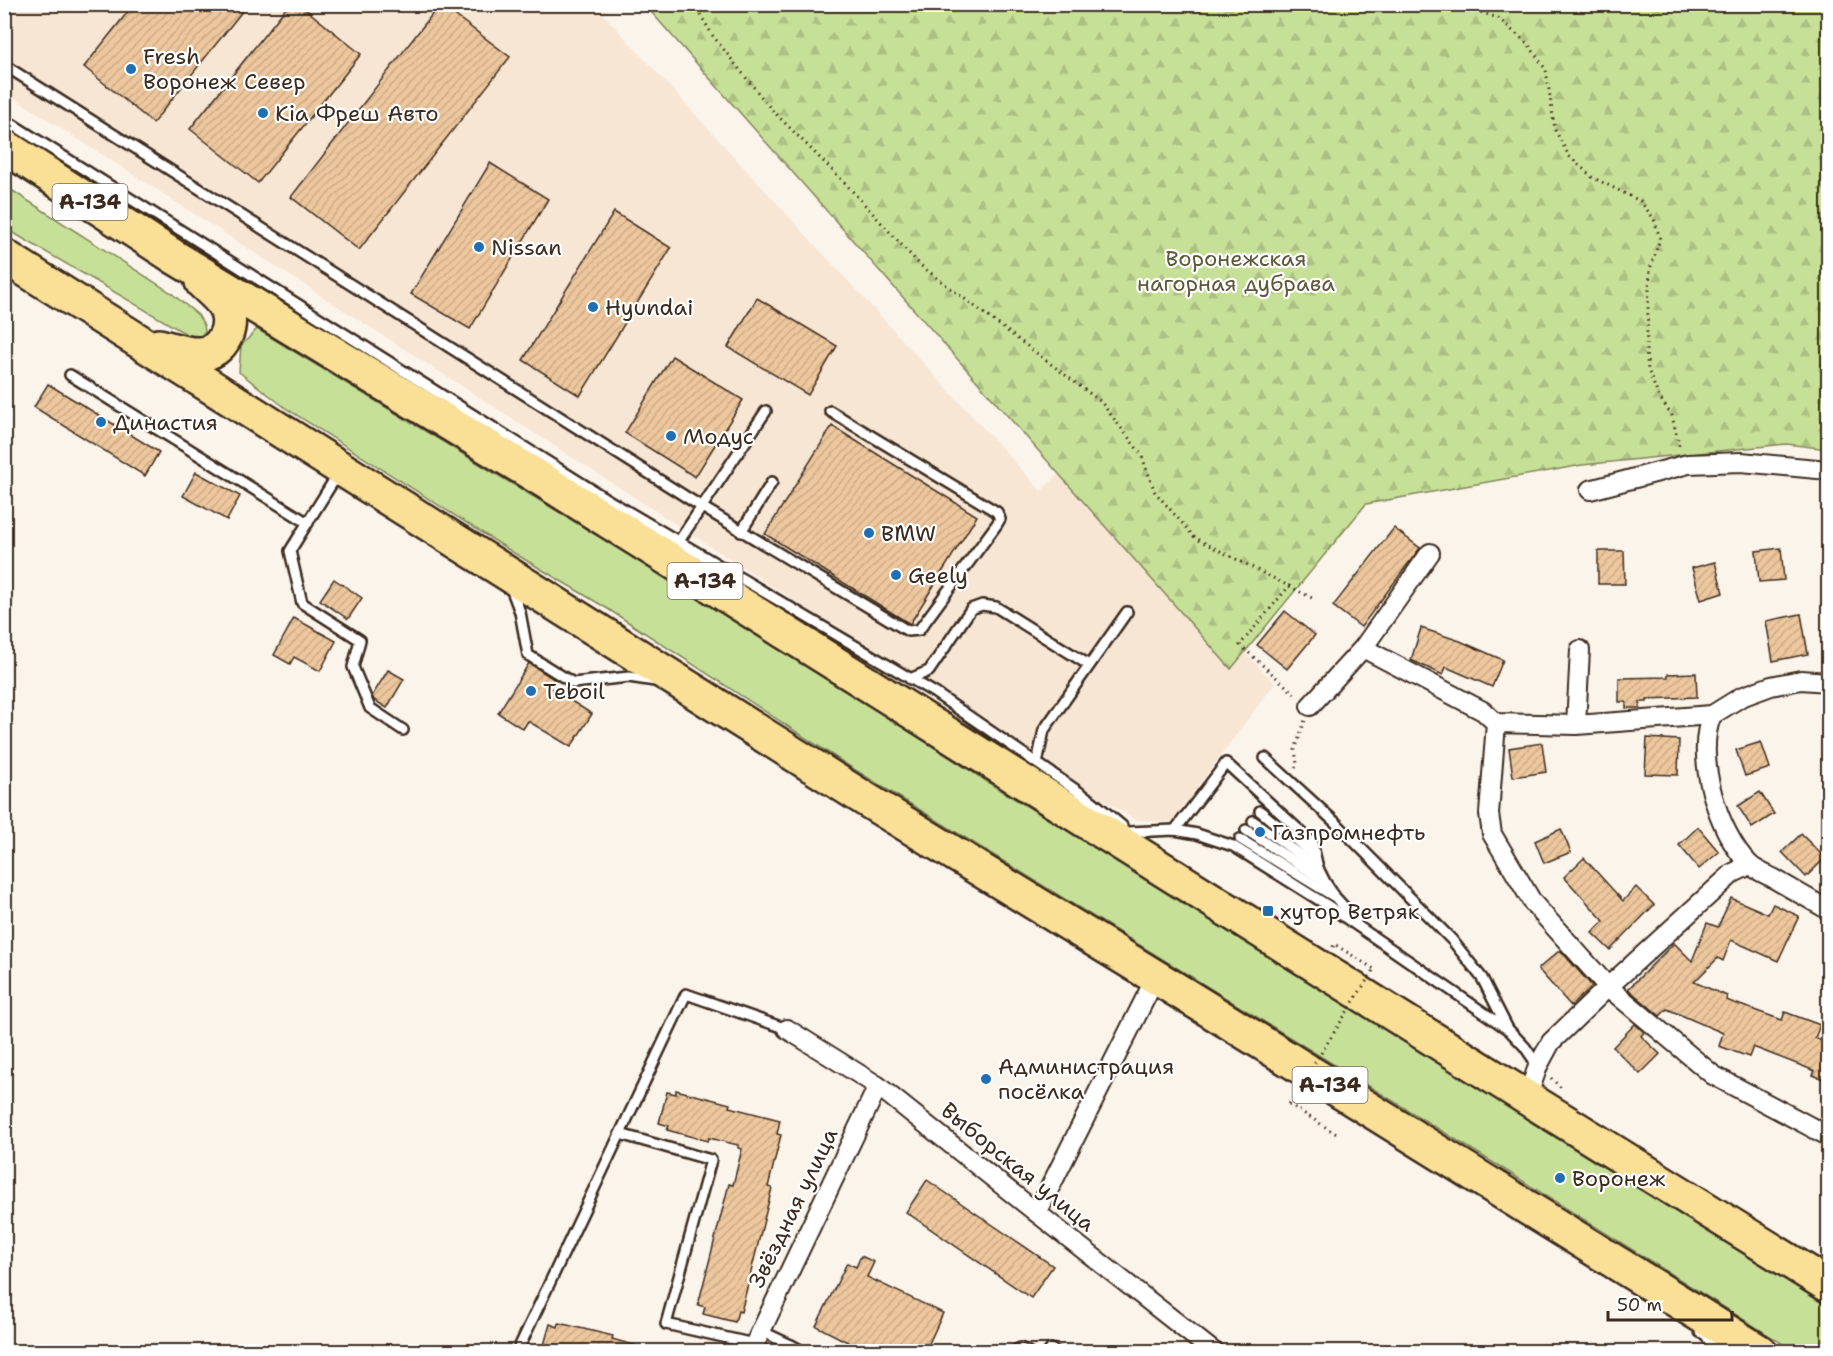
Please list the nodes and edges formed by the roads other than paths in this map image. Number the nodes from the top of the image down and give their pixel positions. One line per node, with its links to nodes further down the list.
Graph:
1 (4, 65): 14 (lane)
2 (4, 119): 17 (lane)
3 (4, 146): 5 (highway, А-134)
4 (4, 256): 6 (highway, А-134)
5 (176, 258): 6 (highway, А-134); 44 (highway, А-134)
6 (137, 339): 10 (highway, А-134)
7 (70, 375): 15 (lane)
8 (765, 411): 14 (lane)
9 (830, 411): 16 (lane)
10 (342, 468): 15 (lane); 19 (highway, А-134)
11 (1828, 470): 13 (street)
12 (772, 482): 16 (lane)
13 (1590, 490)
14 (702, 507): 16 (lane); 17 (lane)
15 (308, 523): 31 (lane)
16 (741, 532)
17 (680, 541): 24 (lane)
18 (1430, 554): 21 (street)
19 (503, 569): 26 (highway, А-134); 26 (lane)
20 (1127, 612): 23 (lane)
21 (1363, 648): 27 (street); 29 (street)
22 (1580, 650): 30 (street)
23 (1089, 665): 24 (lane); 33 (lane)
24 (910, 679): 33 (lane)
25 (1828, 682): 28 (street)
26 (686, 685): 49 (highway, А-134)
27 (1310, 706)
28 (1712, 715): 30 (street); 42 (street)
29 (1496, 723): 30 (street); 50 (street)
30 (1576, 725)
31 (403, 730)
32 (1265, 758): 52 (lane)
33 (1037, 763): 39 (lane)
34 (1267, 801): 35 (lane); 37 (lane); 41 (lane)
35 (1260, 811): 36 (lane); 41 (lane)
36 (1253, 821): 38 (lane); 43 (lane)
37 (1175, 830): 39 (lane); 40 (lane)
38 (1246, 830): 40 (lane); 45 (lane)
39 (1129, 832): 44 (lane)
40 (1237, 843): 46 (lane); 48 (lane)
41 (1313, 854): 43 (lane)
42 (1749, 865): 47 (street); 50 (street)
43 (1318, 868): 45 (lane)
44 (1171, 874): 55 (highway, А-134)
45 (1325, 882): 46 (lane)
46 (1335, 897): 48 (lane)
47 (1828, 910)
48 (1368, 933): 52 (lane)
49 (1156, 977): 58 (highway, А-134); 60 (street)
50 (1608, 987): 53 (street); 57 (street)
51 (787, 1029): 54 (street, Выборская улица); 56 (lane)
52 (1509, 1030): 53 (lane)
53 (1538, 1066): 55 (street)
54 (878, 1086): 60 (street, Выборская улица); 64 (street, Звёздная улица)
55 (1527, 1098): 61 (highway, А-134)
56 (620, 1134): 64 (lane); 66 (lane)
57 (1828, 1136)
58 (1452, 1160): 59 (lane); 75 (highway, А-134)
59 (1502, 1204)
60 (1036, 1214): 72 (street, Выборская улица)
61 (1828, 1285)
62 (1696, 1329): 63 (lane)
63 (1706, 1335): 73 (lane); 74 (lane)
64 (755, 1342): 65 (lane)
65 (790, 1348): 67 (lane)
66 (517, 1352)
67 (804, 1352)
68 (1013, 1352): 69 (lane)
69 (1028, 1352)
70 (1049, 1352): 71 (lane)
71 (1056, 1352)
72 (1214, 1352)
73 (1706, 1352)
74 (1715, 1352)
75 (1760, 1352)

